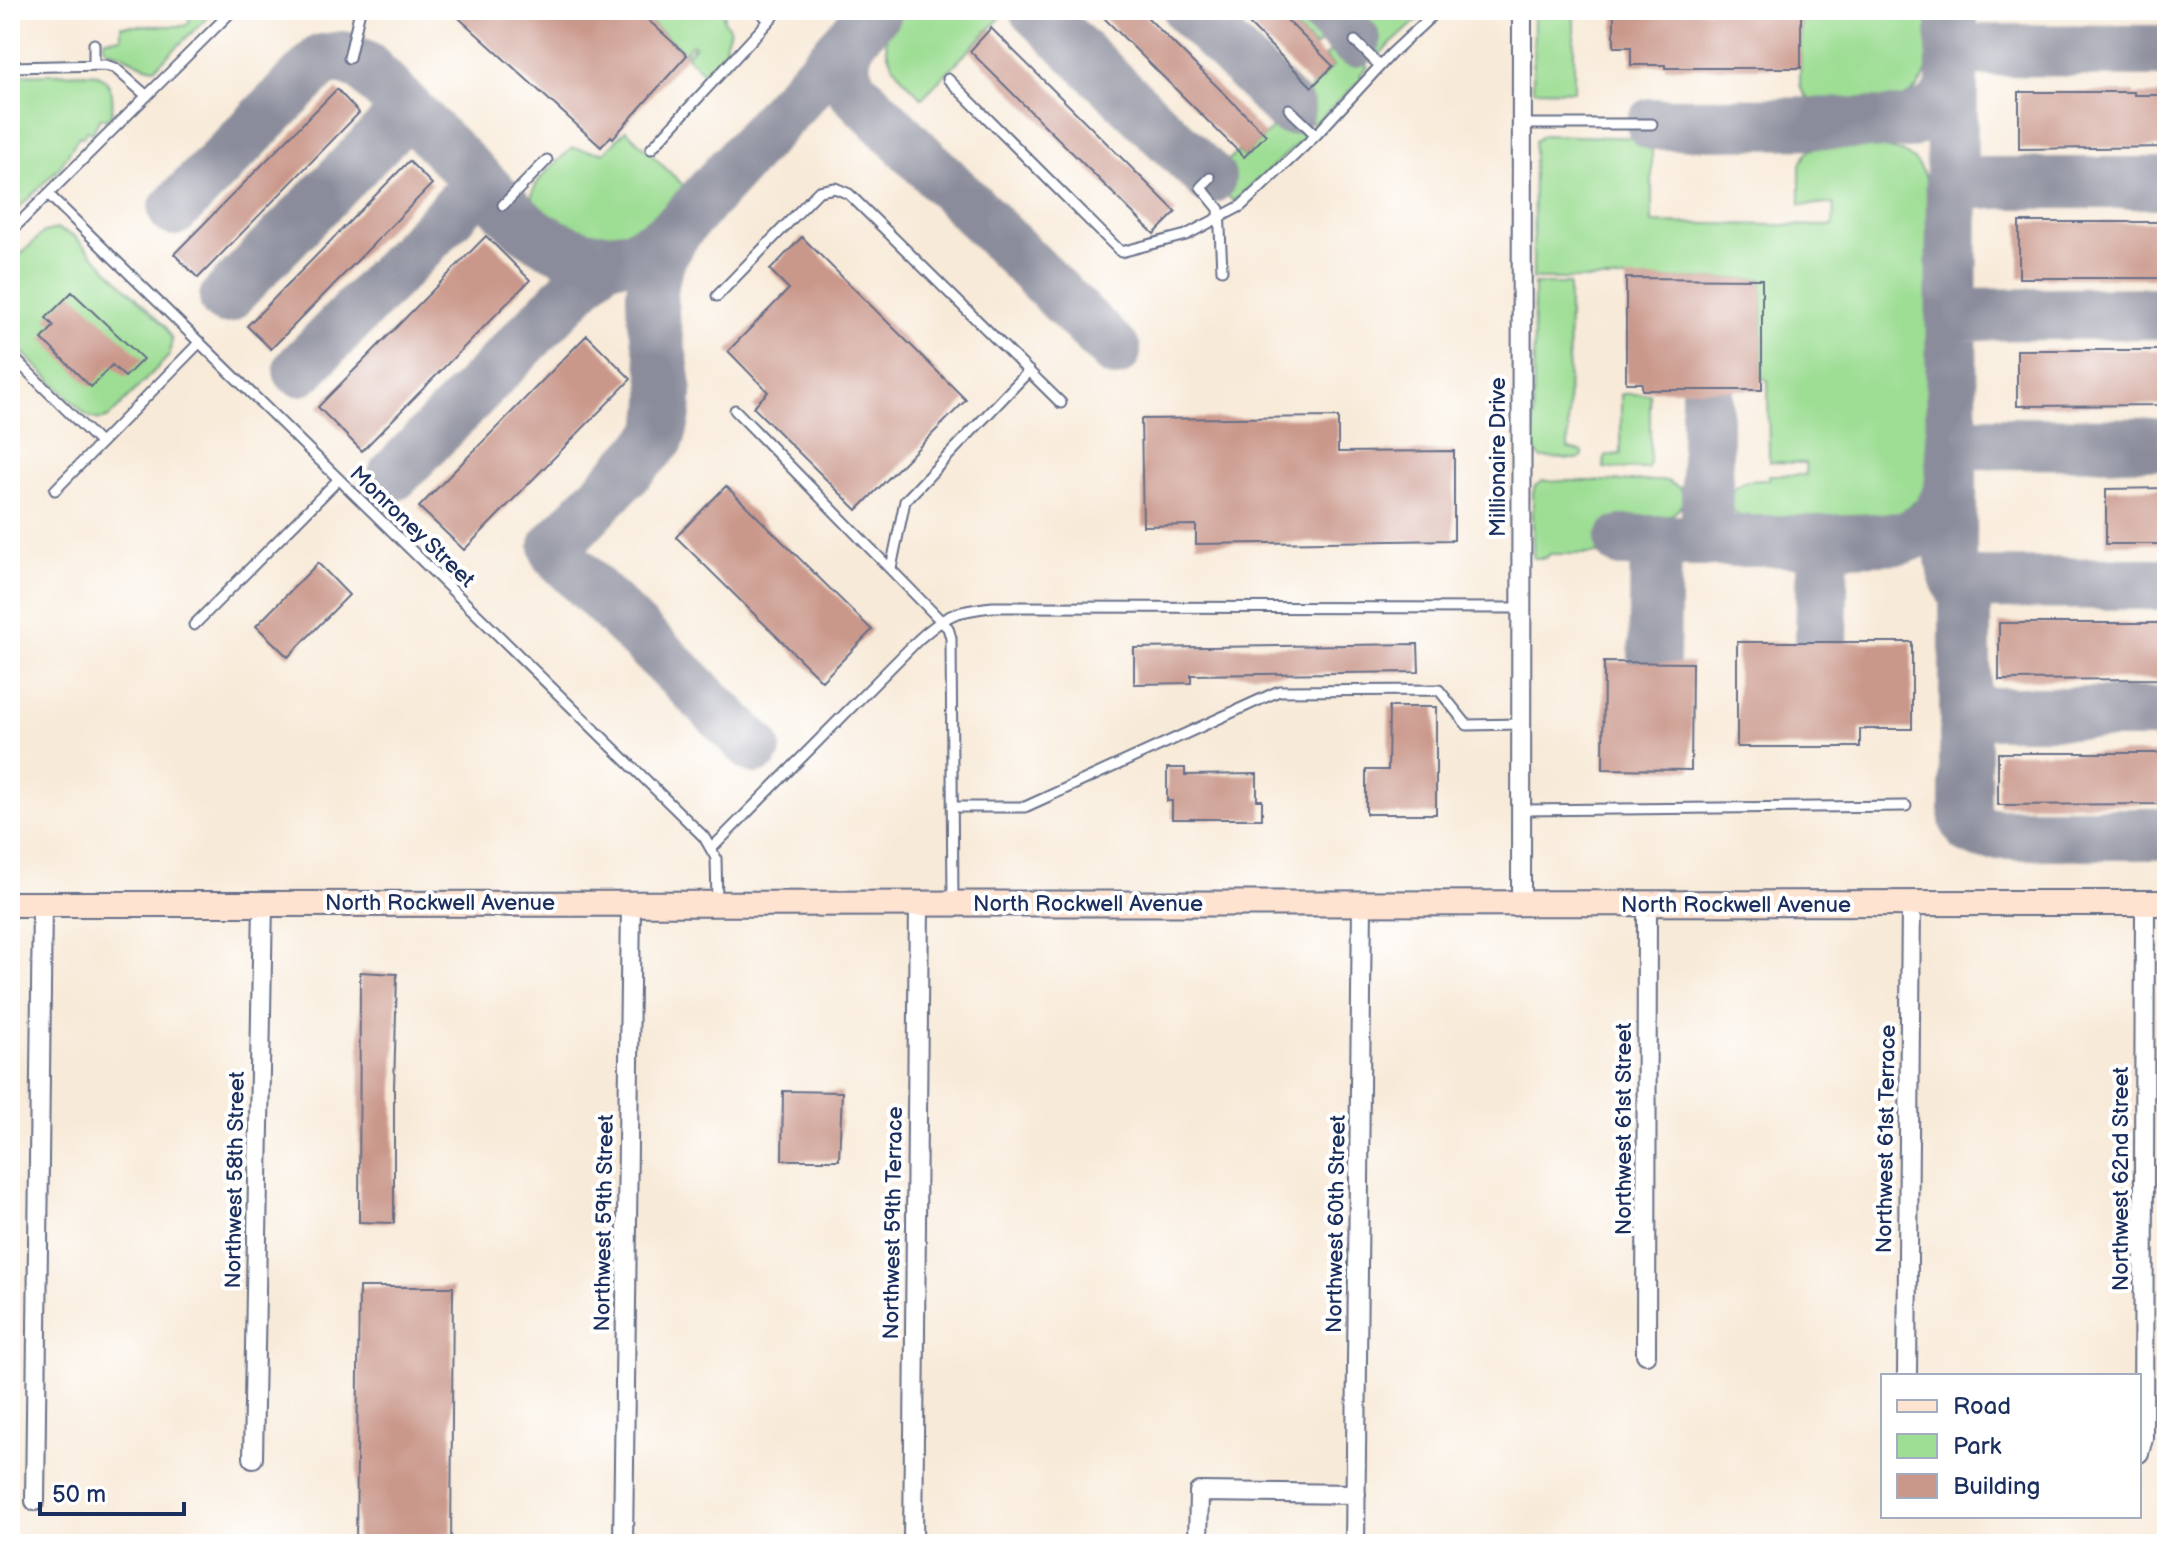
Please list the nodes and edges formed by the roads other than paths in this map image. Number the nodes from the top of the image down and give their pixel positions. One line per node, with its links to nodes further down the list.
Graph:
1 (233, 10): 15 (lane)
2 (360, 10): 10 (lane)
3 (758, 10): 7 (lane)
4 (779, 10): 7 (lane)
5 (1438, 10): 12 (lane)
6 (1522, 10): 17 (street, Millionaire Drive)
7 (769, 20): 20 (lane)
8 (1355, 41): 12 (lane)
9 (94, 44): 11 (lane)
10 (349, 58)
11 (94, 65): 13 (lane); 15 (lane)
12 (1380, 66): 19 (lane)
13 (10, 67)
14 (948, 79): 25 (lane)
15 (147, 96): 23 (lane)
16 (1289, 109): 19 (lane)
17 (1521, 124): 18 (lane); 38 (street, Millionaire Drive)
18 (1652, 124)
19 (1316, 135): 25 (lane)
20 (651, 149)
21 (547, 160): 24 (lane)
22 (1210, 178): 25 (lane)
23 (48, 194): 26 (lane); 29 (lane, Monroney Street)
24 (503, 205)
25 (1219, 218): 27 (lane)
26 (10, 232)
27 (1222, 270)
28 (717, 296): 31 (lane)
29 (200, 342): 34 (lane); 35 (lane, Monroney Street)
30 (10, 354): 34 (lane)
31 (1029, 371): 32 (lane); 37 (lane)
32 (1061, 403)
33 (735, 410): 37 (lane)
34 (100, 443): 36 (lane)
35 (339, 479): 40 (lane); 45 (lane, Monroney Street)
36 (55, 490)
37 (891, 568): 39 (lane)
38 (1521, 608): 39 (lane); 41 (street, Millionaire Drive)
39 (942, 619): 43 (lane); 45 (lane)
40 (194, 625)
41 (1521, 724): 43 (lane); 44 (street, Millionaire Drive)
42 (1906, 806): 44 (lane)
43 (952, 807): 50 (lane)
44 (1521, 810): 56 (street, Millionaire Drive)
45 (712, 848): 47 (lane)
46 (631, 902): 47 (main road, North Rockwell Avenue); 48 (main road, North Rockwell Avenue); 64 (street, Northwest 59th Street)
47 (717, 902): 49 (main road, North Rockwell Avenue)
48 (263, 903): 54 (main road, North Rockwell Avenue); 61 (street, Northwest 58th Street)
49 (919, 903): 50 (main road, North Rockwell Avenue); 65 (street, Northwest 59th Terrace)
50 (953, 903): 55 (main road, North Rockwell Avenue)
51 (1911, 903): 52 (main road, North Rockwell Avenue); 57 (main road, North Rockwell Avenue); 59 (street, Northwest 61st Terrace)
52 (2156, 903): 60 (street, Northwest 62nd Street)
53 (10, 904): 54 (main road, North Rockwell Avenue)
54 (42, 904): 63 (street)
55 (1362, 904): 56 (main road, North Rockwell Avenue); 62 (street, Northwest 60th Street)
56 (1521, 904): 57 (main road, North Rockwell Avenue)
57 (1647, 904): 58 (street, Northwest 61st Street)
58 (1646, 1354)
59 (1907, 1374)
60 (2141, 1446)
61 (253, 1458)
62 (1356, 1494): 66 (street); 67 (street, Northwest 60th Street)
63 (35, 1501)
64 (623, 1544)
65 (913, 1544)
66 (1198, 1544)
67 (1355, 1544)

